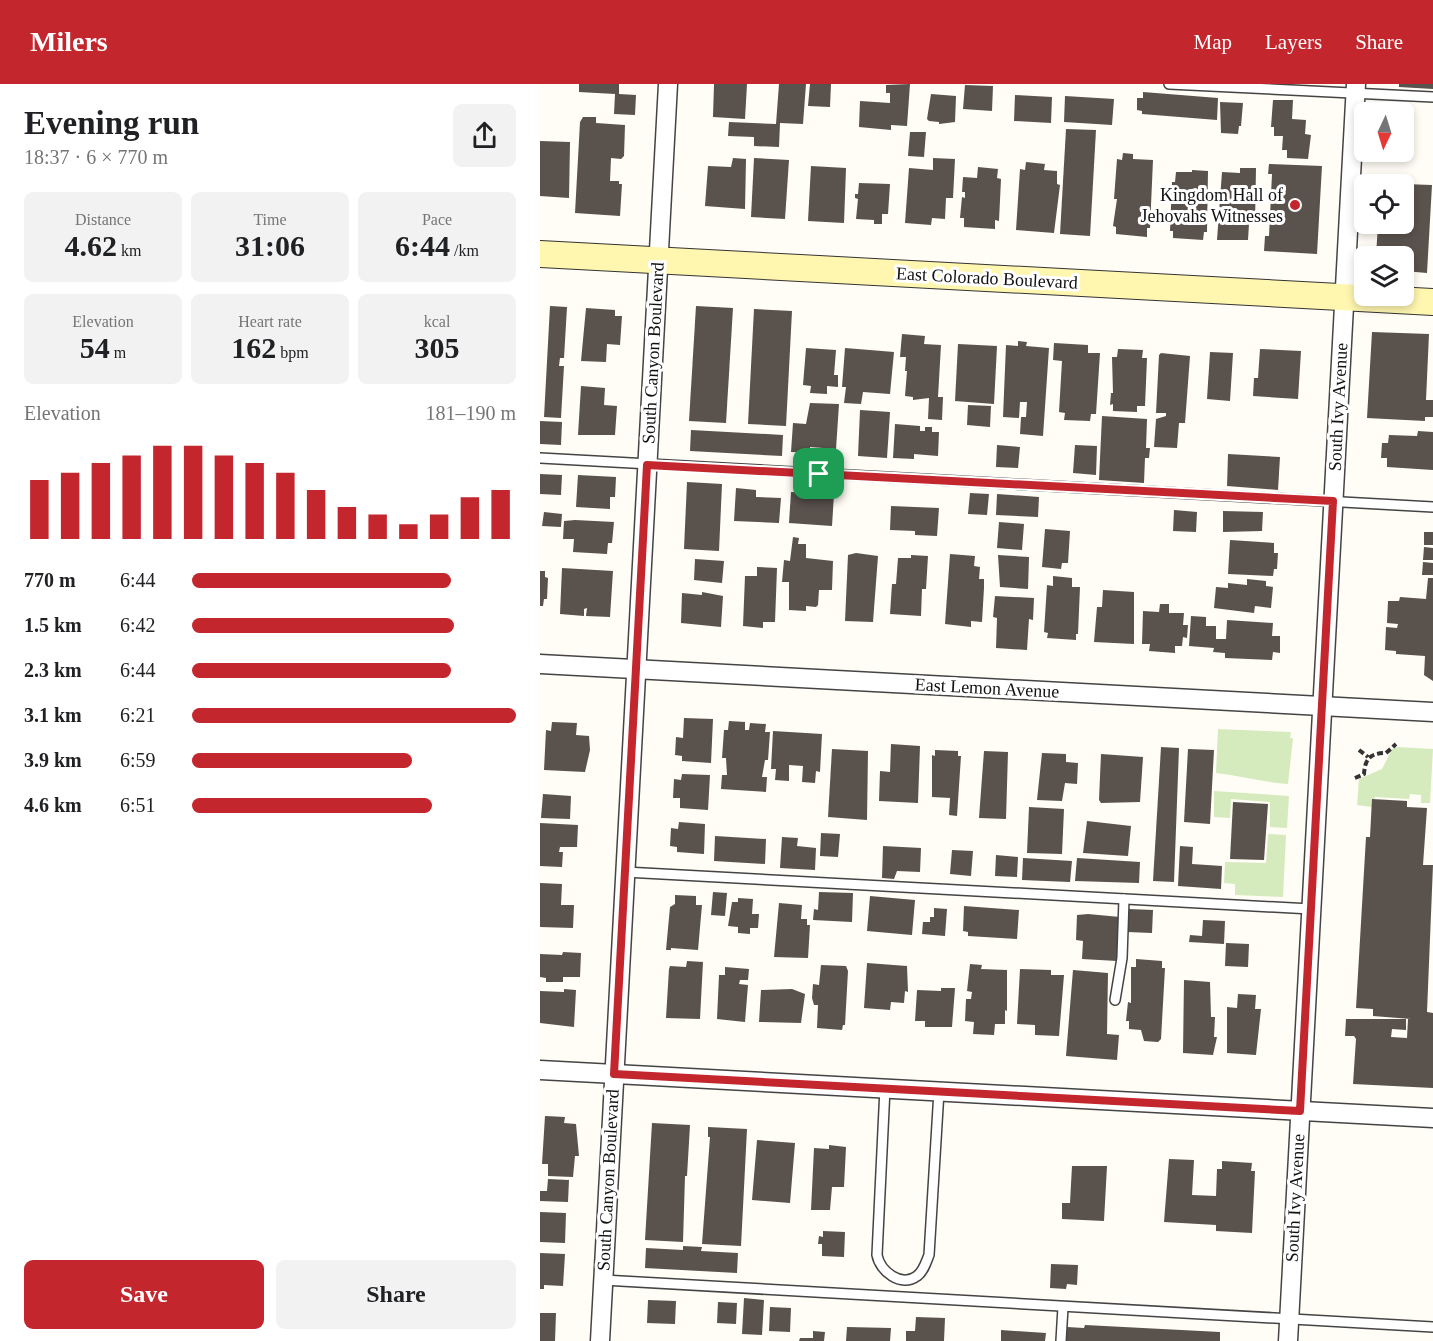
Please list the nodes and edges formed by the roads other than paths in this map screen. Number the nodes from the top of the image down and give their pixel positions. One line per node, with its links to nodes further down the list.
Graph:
1 (668, 84): 6 (street, South Canyon Boulevard)
2 (1169, 84): 3 (lane)
3 (1355, 89): 4 (lane); 7 (street, South Ivy Avenue)
4 (1433, 97)
5 (540, 254): 6 (street, East Colorado Boulevard)
6 (658, 261): 7 (street, East Colorado Boulevard); 10 (street, South Canyon Boulevard)
7 (1344, 297): 8 (street, East Colorado Boulevard); 11 (street, South Ivy Avenue)
8 (1433, 302)
9 (540, 458): 10 (lane)
10 (647, 465): 11 (lane); 14 (street, South Canyon Boulevard)
11 (1333, 501): 12 (lane); 15 (street, South Ivy Avenue)
12 (1433, 507)
13 (540, 664): 14 (street, East Lemon Avenue)
14 (636, 669): 15 (street, East Lemon Avenue); 17 (street, South Canyon Boulevard)
15 (1322, 706): 16 (street, East Lemon Avenue); 19 (street, South Ivy Avenue)
16 (1433, 712)
17 (625, 872): 18 (lane); 22 (street, South Canyon Boulevard)
18 (1124, 899): 19 (lane); 20 (lane)
19 (1311, 909): 25 (street, South Ivy Avenue)
20 (1115, 1000)
21 (540, 1070): 22 (street)
22 (614, 1074): 23 (street); 27 (street, South Canyon Boulevard)
23 (885, 1088): 24 (street); 24 (lane)
24 (939, 1091): 25 (street)
25 (1300, 1111): 26 (street); 29 (street, South Ivy Avenue)
26 (1433, 1118)
27 (603, 1280): 28 (lane); 31 (street, South Canyon Boulevard)
28 (1063, 1307): 29 (lane); 32 (lane)
29 (1289, 1320): 30 (lane); 33 (street, South Ivy Avenue)
30 (1433, 1327)
31 (600, 1341)
32 (1061, 1341)
33 (1288, 1341)

